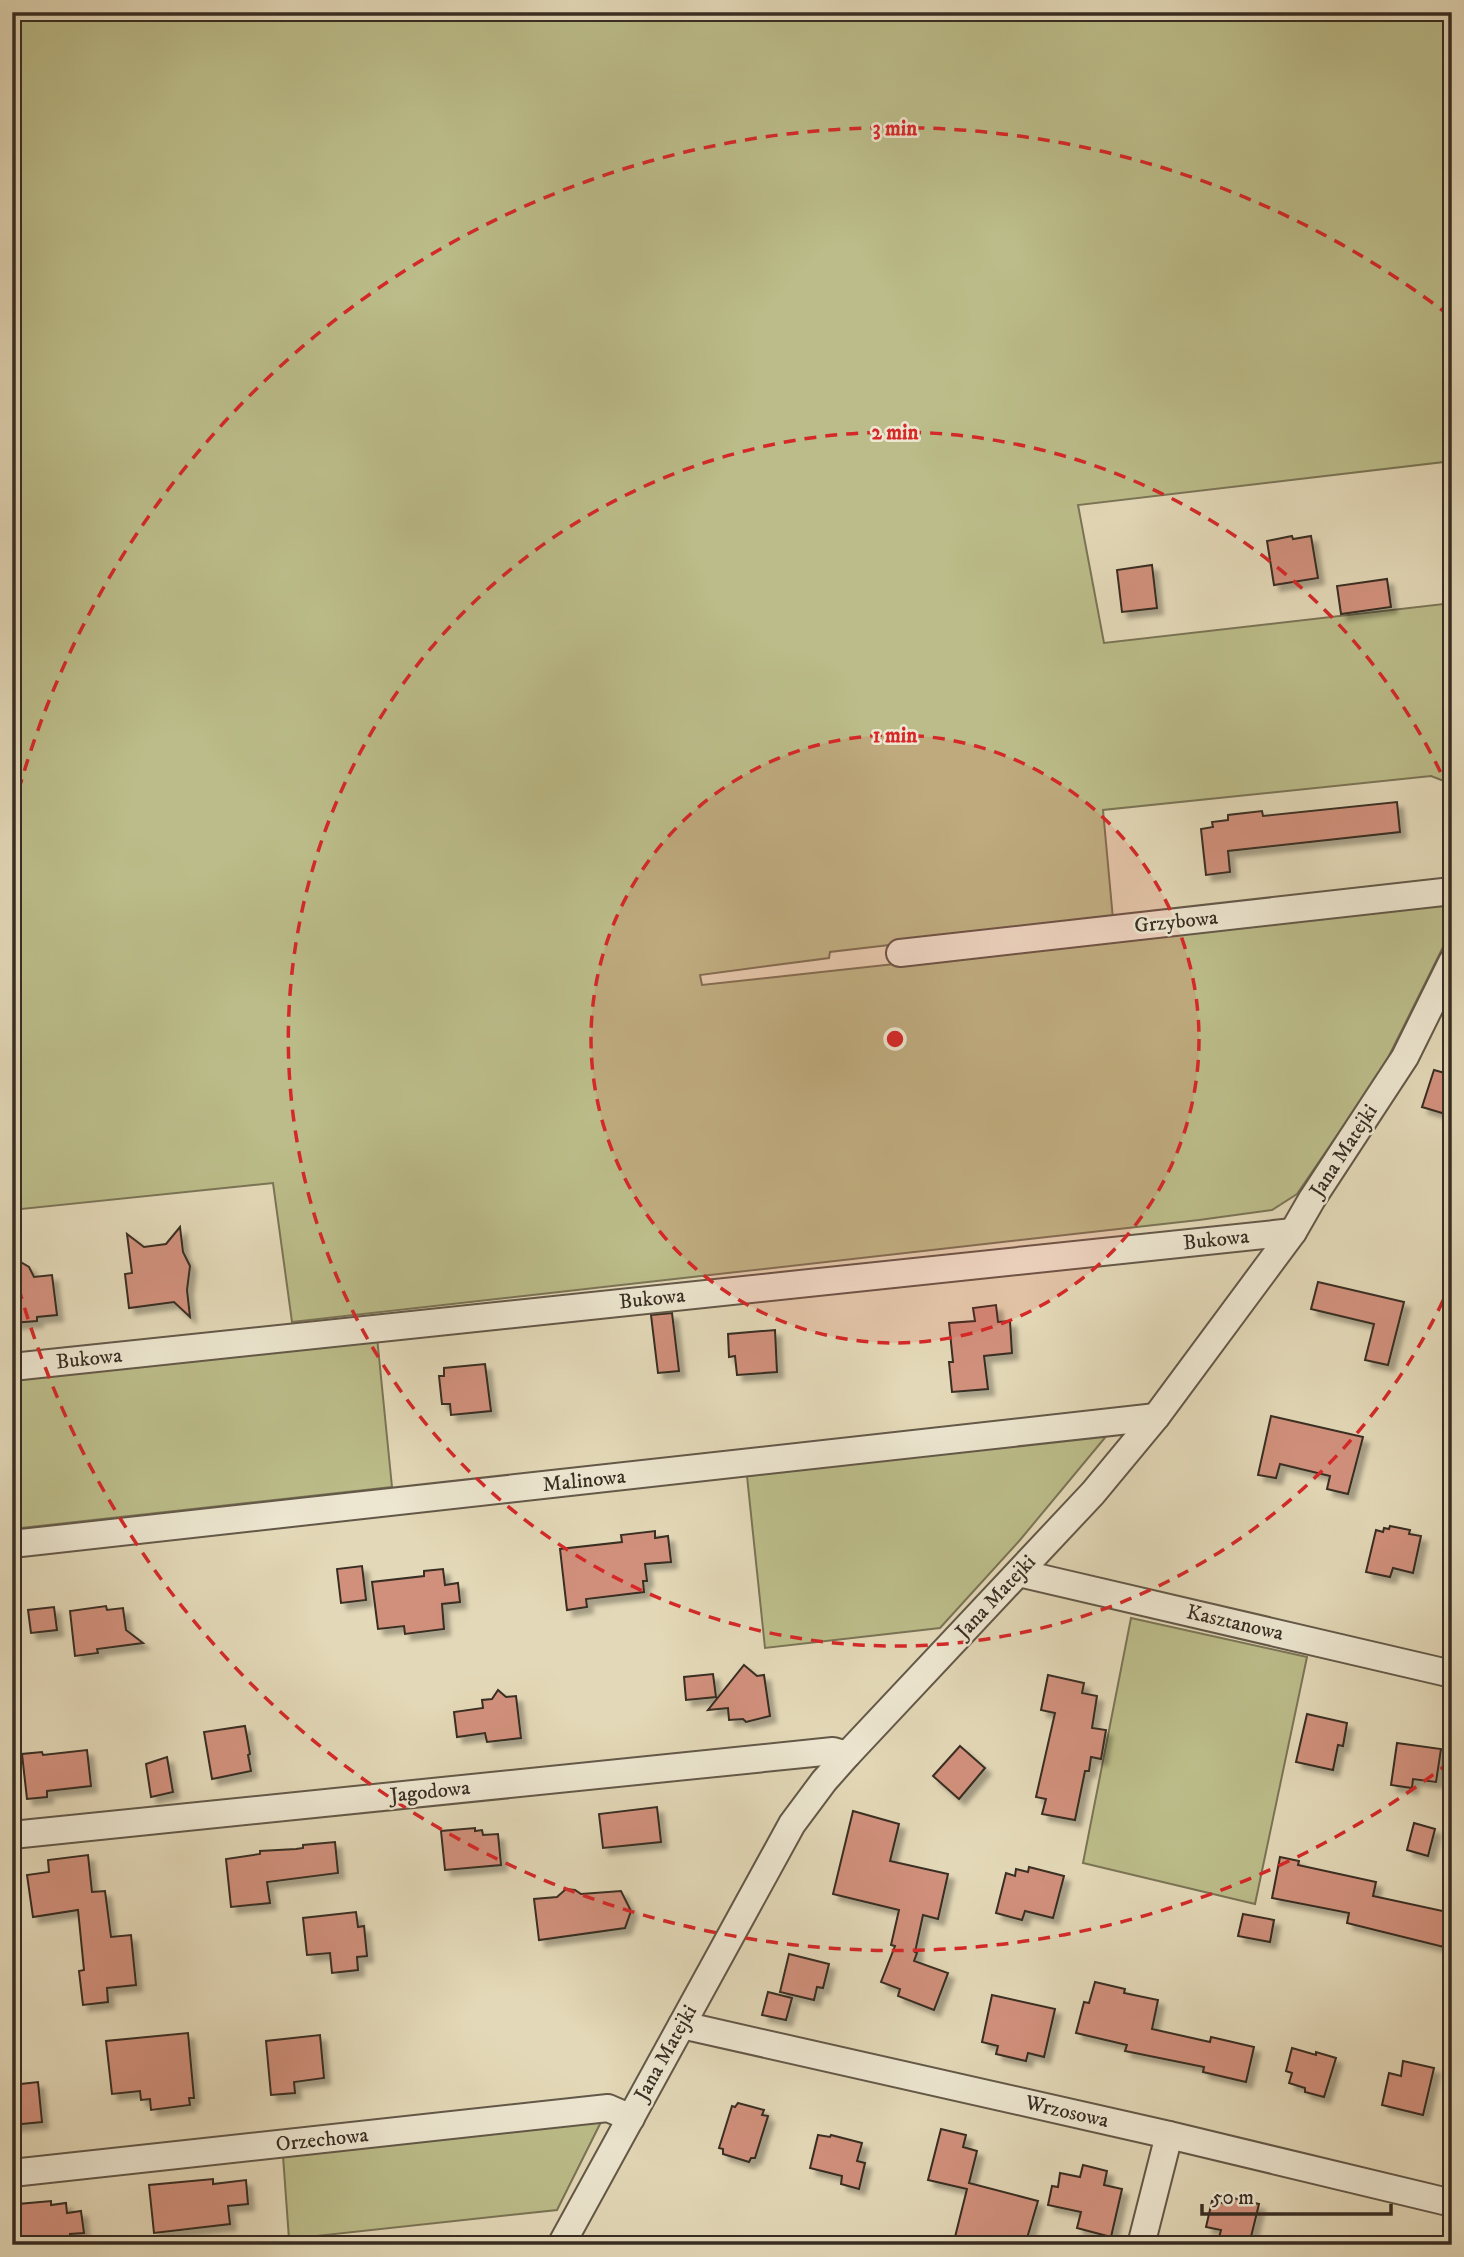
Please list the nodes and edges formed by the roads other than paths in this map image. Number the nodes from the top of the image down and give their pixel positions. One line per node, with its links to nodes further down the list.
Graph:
1 (1452, 891): 2 (street, Grzybowa)
2 (900, 953)
3 (1452, 962): 4 (street, Jana Matejki)
4 (1293, 1232): 5 (street, Bukowa); 6 (street, Jana Matejki)
5 (12, 1367)
6 (1156, 1417): 7 (street, Malinowa); 8 (street, Jana Matejki)
7 (12, 1544)
8 (1019, 1573): 9 (street, Kasztanowa); 10 (street, Jana Matejki)
9 (1452, 1674)
10 (847, 1755): 11 (street, Jagodowa); 12 (street, Jana Matejki)
11 (12, 1835)
12 (682, 2025): 13 (street, Jana Matejki); 14 (street, Wrzosowa)
13 (631, 2118): 15 (street, Orzechowa); 17 (street, Jana Matejki)
14 (1170, 2135): 16 (street, Wrzosowa); 18 (street)
15 (12, 2174)
16 (1452, 2203)
17 (561, 2245)
18 (1141, 2245)

